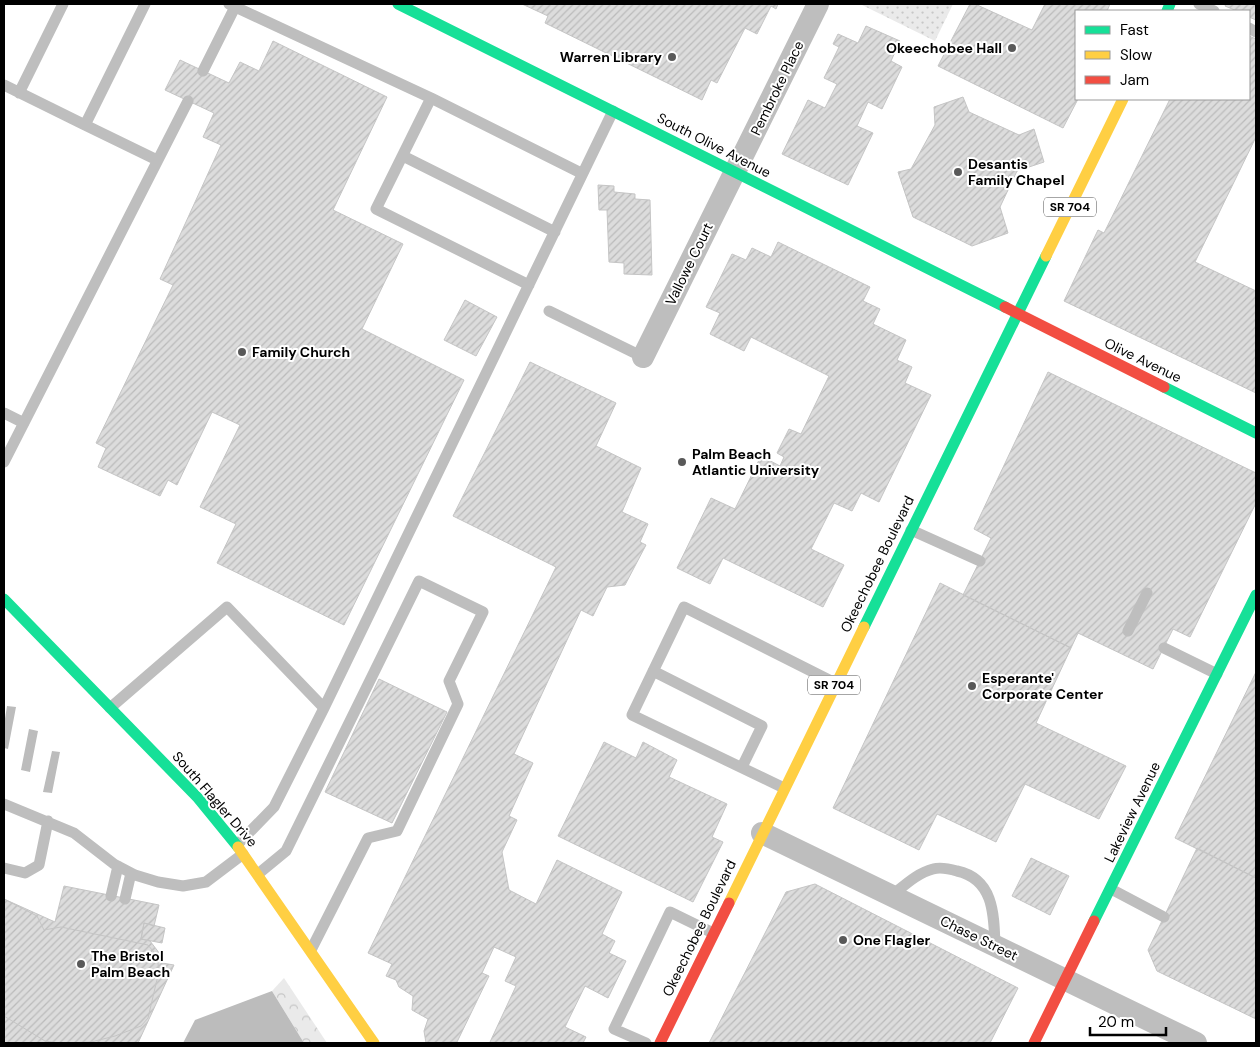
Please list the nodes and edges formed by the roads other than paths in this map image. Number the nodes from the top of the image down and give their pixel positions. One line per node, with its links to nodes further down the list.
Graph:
1 (63, 4): 10 (lane)
2 (145, 4): 15 (lane)
3 (398, 4): 14 (main road, South Olive Avenue)
4 (818, 4): 18 (street, Pembroke Place)
5 (1199, 4): 7 (lane)
6 (232, 5): 8 (lane); 11 (lane)
7 (1212, 10)
8 (203, 71)
9 (4, 85): 10 (lane)
10 (19, 93): 15 (lane)
11 (432, 98): 16 (lane); 19 (lane)
12 (1123, 100): 23 (main road, Okeechobee Boulevard / SR 704)
13 (188, 101): 17 (lane)
14 (613, 111): 18 (main road, South Olive Avenue); 19 (lane)
15 (85, 126): 17 (lane)
16 (403, 156): 20 (lane); 21 (lane)
17 (157, 160): 26 (lane)
18 (735, 172): 23 (main road, South Olive Avenue); 24 (street, Vallowe Court)
19 (581, 173): 20 (lane)
20 (555, 232): 21 (lane)
21 (529, 286): 40 (lane)
22 (549, 311): 24 (lane)
23 (1016, 315): 27 (main road, Olive Avenue); 29 (main road, Okeechobee Boulevard / SR 704)
24 (643, 357)
25 (4, 413): 26 (lane)
26 (24, 423): 28 (lane)
27 (1256, 433)
28 (4, 462)
29 (911, 530): 30 (lane); 38 (main road, Okeechobee Boulevard / SR 704)
30 (980, 561)
31 (1147, 593): 34 (lane)
32 (1256, 595): 37 (main road, Lakeview Avenue)
33 (4, 599): 39 (main road, South Flagler Drive)
34 (1128, 631)
35 (1164, 648): 37 (lane)
36 (653, 671): 38 (lane); 41 (lane); 41 (lane)
37 (1217, 674): 51 (main road, Lakeview Avenue)
38 (836, 683): 42 (main road, Okeechobee Boulevard / SR 704)
39 (110, 708): 40 (lane); 46 (main road, South Flagler Drive)
40 (324, 708): 46 (lane)
41 (742, 767): 42 (lane)
42 (784, 788): 45 (main road, Okeechobee Boulevard / SR 704)
43 (4, 804): 44 (lane)
44 (48, 821): 47 (lane); 48 (lane)
45 (762, 833): 53 (street, Chase Street); 56 (main road, Okeechobee Boulevard / SR 704)
46 (240, 849): 49 (lane); 50 (main road, South Flagler Drive)
47 (118, 866): 49 (lane); 52 (lane)
48 (4, 868)
49 (131, 873): 54 (lane)
50 (257, 874): 58 (main road, South Flagler Drive); 58 (lane)
51 (1111, 889): 55 (lane); 59 (main road, Lakeview Avenue)
52 (111, 896)
53 (891, 896): 57 (street, Chase Street); 57 (lane)
54 (126, 899)
55 (1164, 917)
56 (713, 933): 61 (lane); 62 (main road, Okeechobee Boulevard / SR 704)
57 (995, 946): 59 (street, Chase Street)
58 (311, 950): 60 (main road, South Flagler Drive)
59 (1066, 981): 63 (main road, Lakeview Avenue); 64 (street, Chase Street)
60 (374, 1043)
61 (646, 1043)
62 (660, 1043)
63 (1034, 1043)
64 (1196, 1043)

